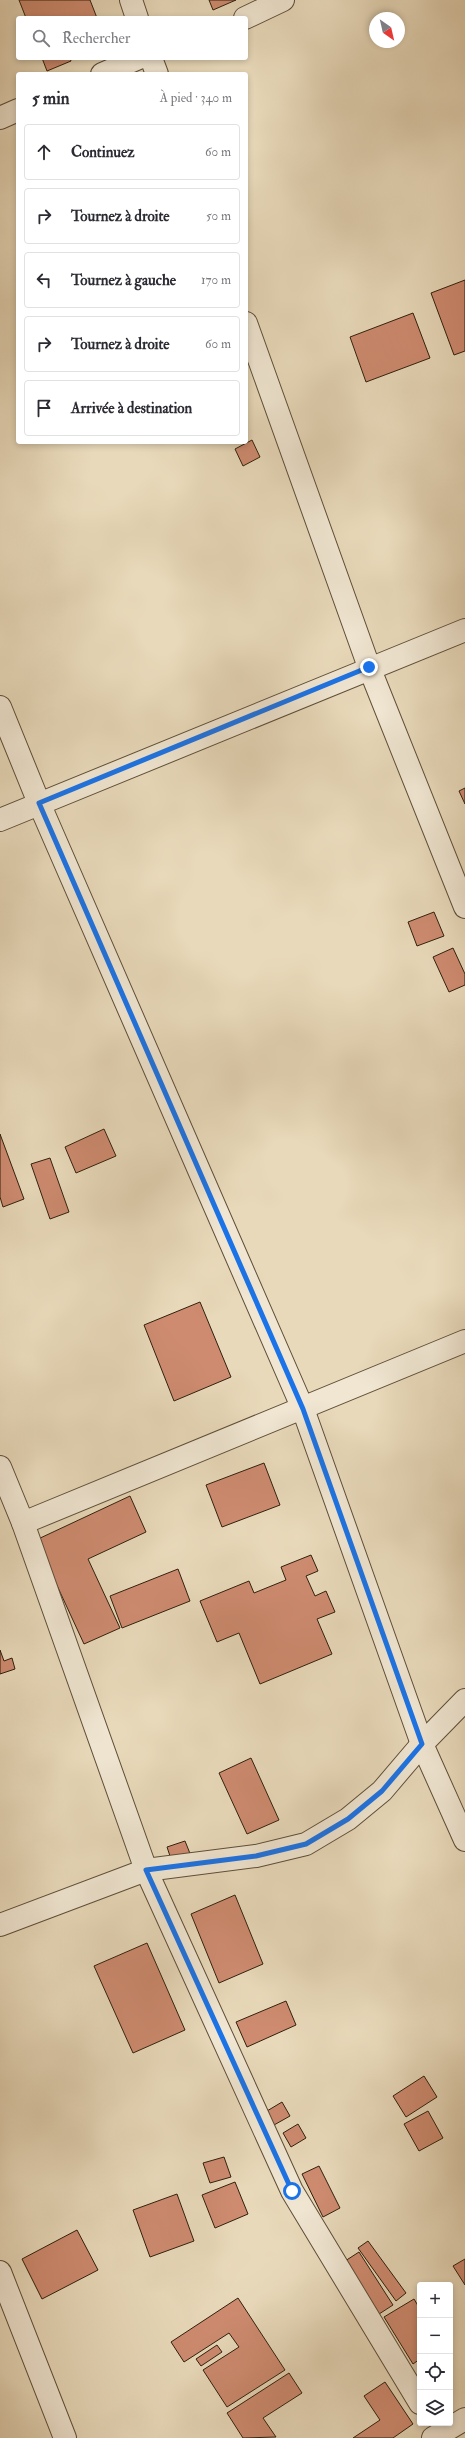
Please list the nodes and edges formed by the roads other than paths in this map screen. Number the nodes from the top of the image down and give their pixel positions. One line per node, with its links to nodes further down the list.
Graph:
1 (130, 0): 3 (street)
2 (283, 0): 4 (street)
3 (136, 16)
4 (248, 17)
5 (134, 60): 7 (street)
6 (152, 60): 8 (street)
7 (107, 72)
8 (156, 72)
9 (16, 111): 10 (street)
10 (0, 118)
11 (248, 329): 13 (street)
12 (465, 630): 13 (street)
13 (369, 667): 15 (street); 17 (street)
14 (0, 707): 15 (street)
15 (39, 803): 16 (street); 19 (street)
16 (0, 820)
17 (465, 907)
18 (465, 1341): 19 (street)
19 (303, 1409): 21 (street); 23 (street)
20 (0, 1467): 21 (street)
21 (23, 1523): 25 (street)
22 (465, 1700): 23 (street)
23 (422, 1744): 24 (street); 25 (street)
24 (465, 1840)
25 (146, 1870): 26 (street); 28 (street)
26 (0, 1925)
27 (0, 2272): 31 (street)
28 (417, 2398)
29 (465, 2419): 30 (street)
30 (435, 2432)
31 (65, 2438)

